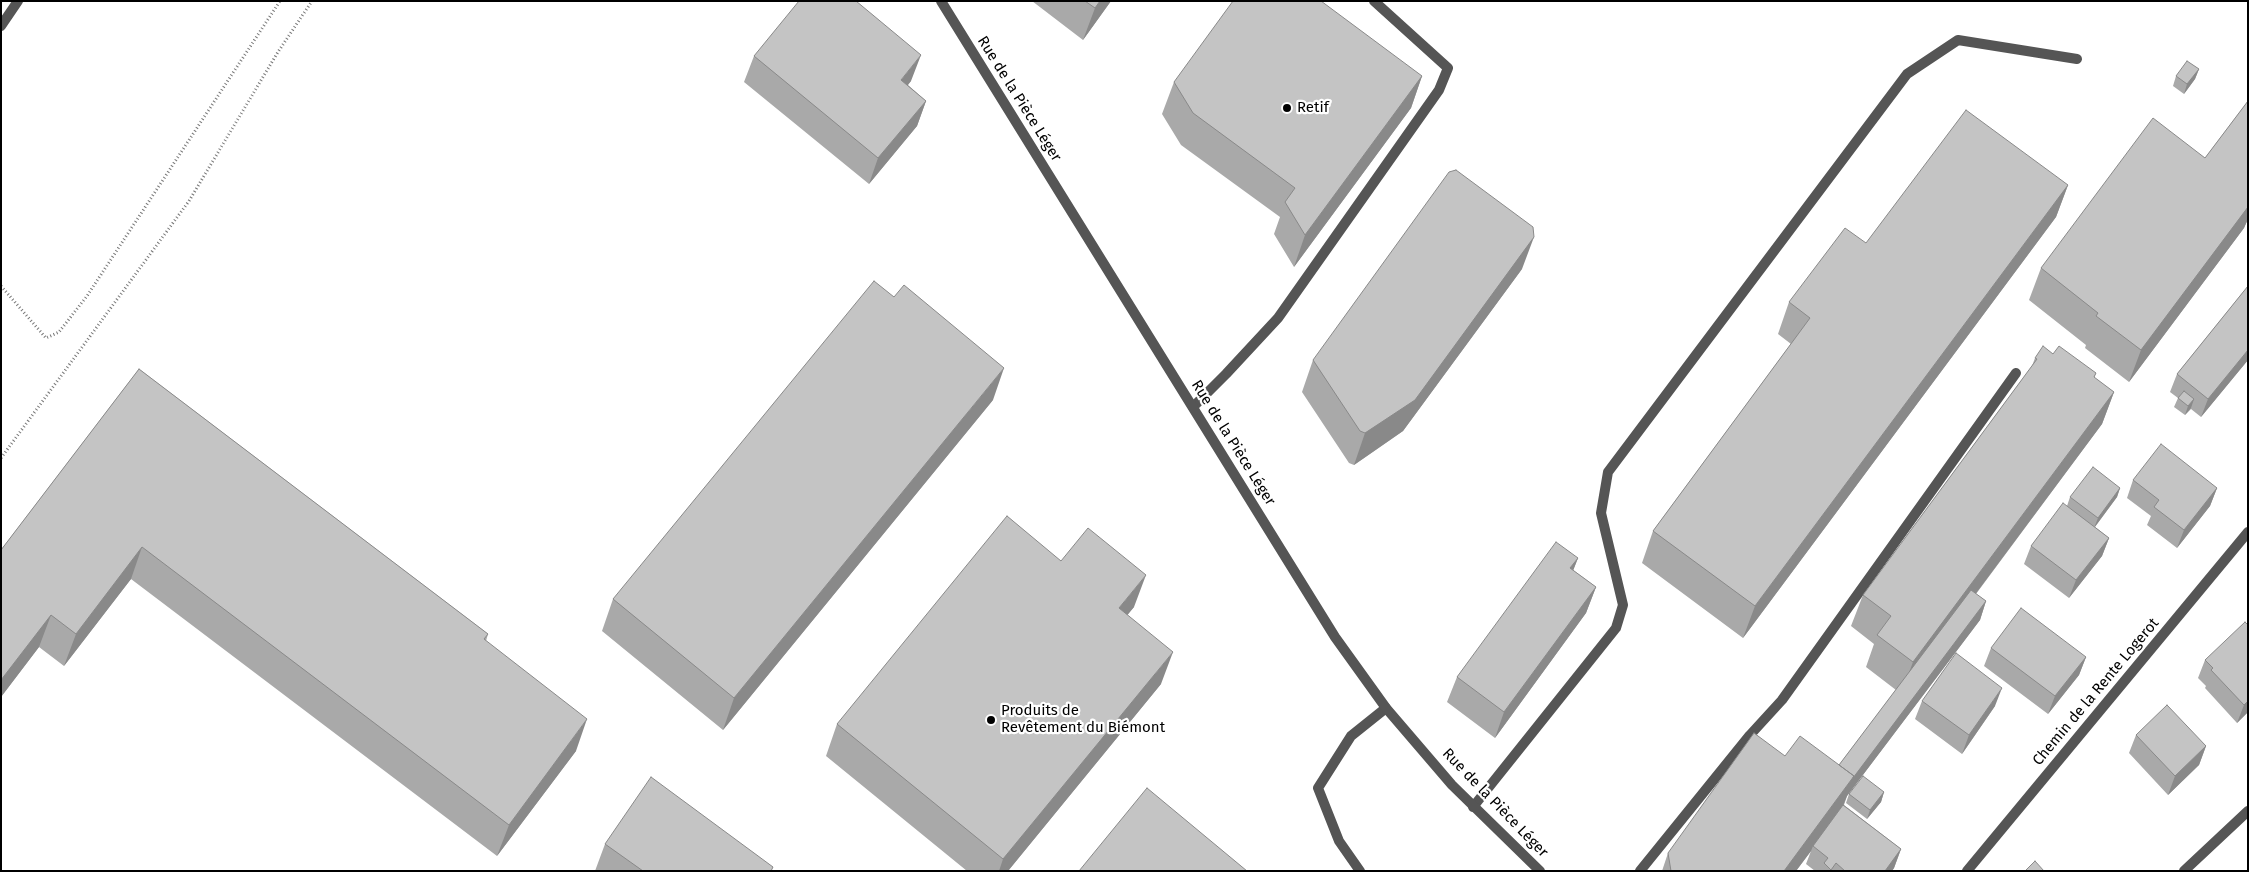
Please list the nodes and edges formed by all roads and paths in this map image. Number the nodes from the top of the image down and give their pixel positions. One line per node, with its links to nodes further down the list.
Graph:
1 (18, 1): 6 (street)
2 (280, 1): 8 (path)
3 (312, 1): 11 (path)
4 (941, 1): 10 (street, Rue de la Pièce Léger)
5 (1374, 1): 10 (street)
6 (1, 26)
7 (2077, 59): 14 (street)
8 (1, 286)
9 (2016, 373): 18 (street)
10 (1192, 407): 13 (street, Rue de la Pièce Léger)
11 (1, 458)
12 (2248, 532): 19 (street, Chemin de la Rente Logerot)
13 (1386, 708): 14 (street, Rue de la Pièce Léger); 16 (street)
14 (1473, 807): 17 (street, Rue de la Pièce Léger)
15 (2248, 810): 20 (street)
16 (1360, 871)
17 (1540, 871)
18 (1640, 871)
19 (1967, 871)
20 (2184, 871)

